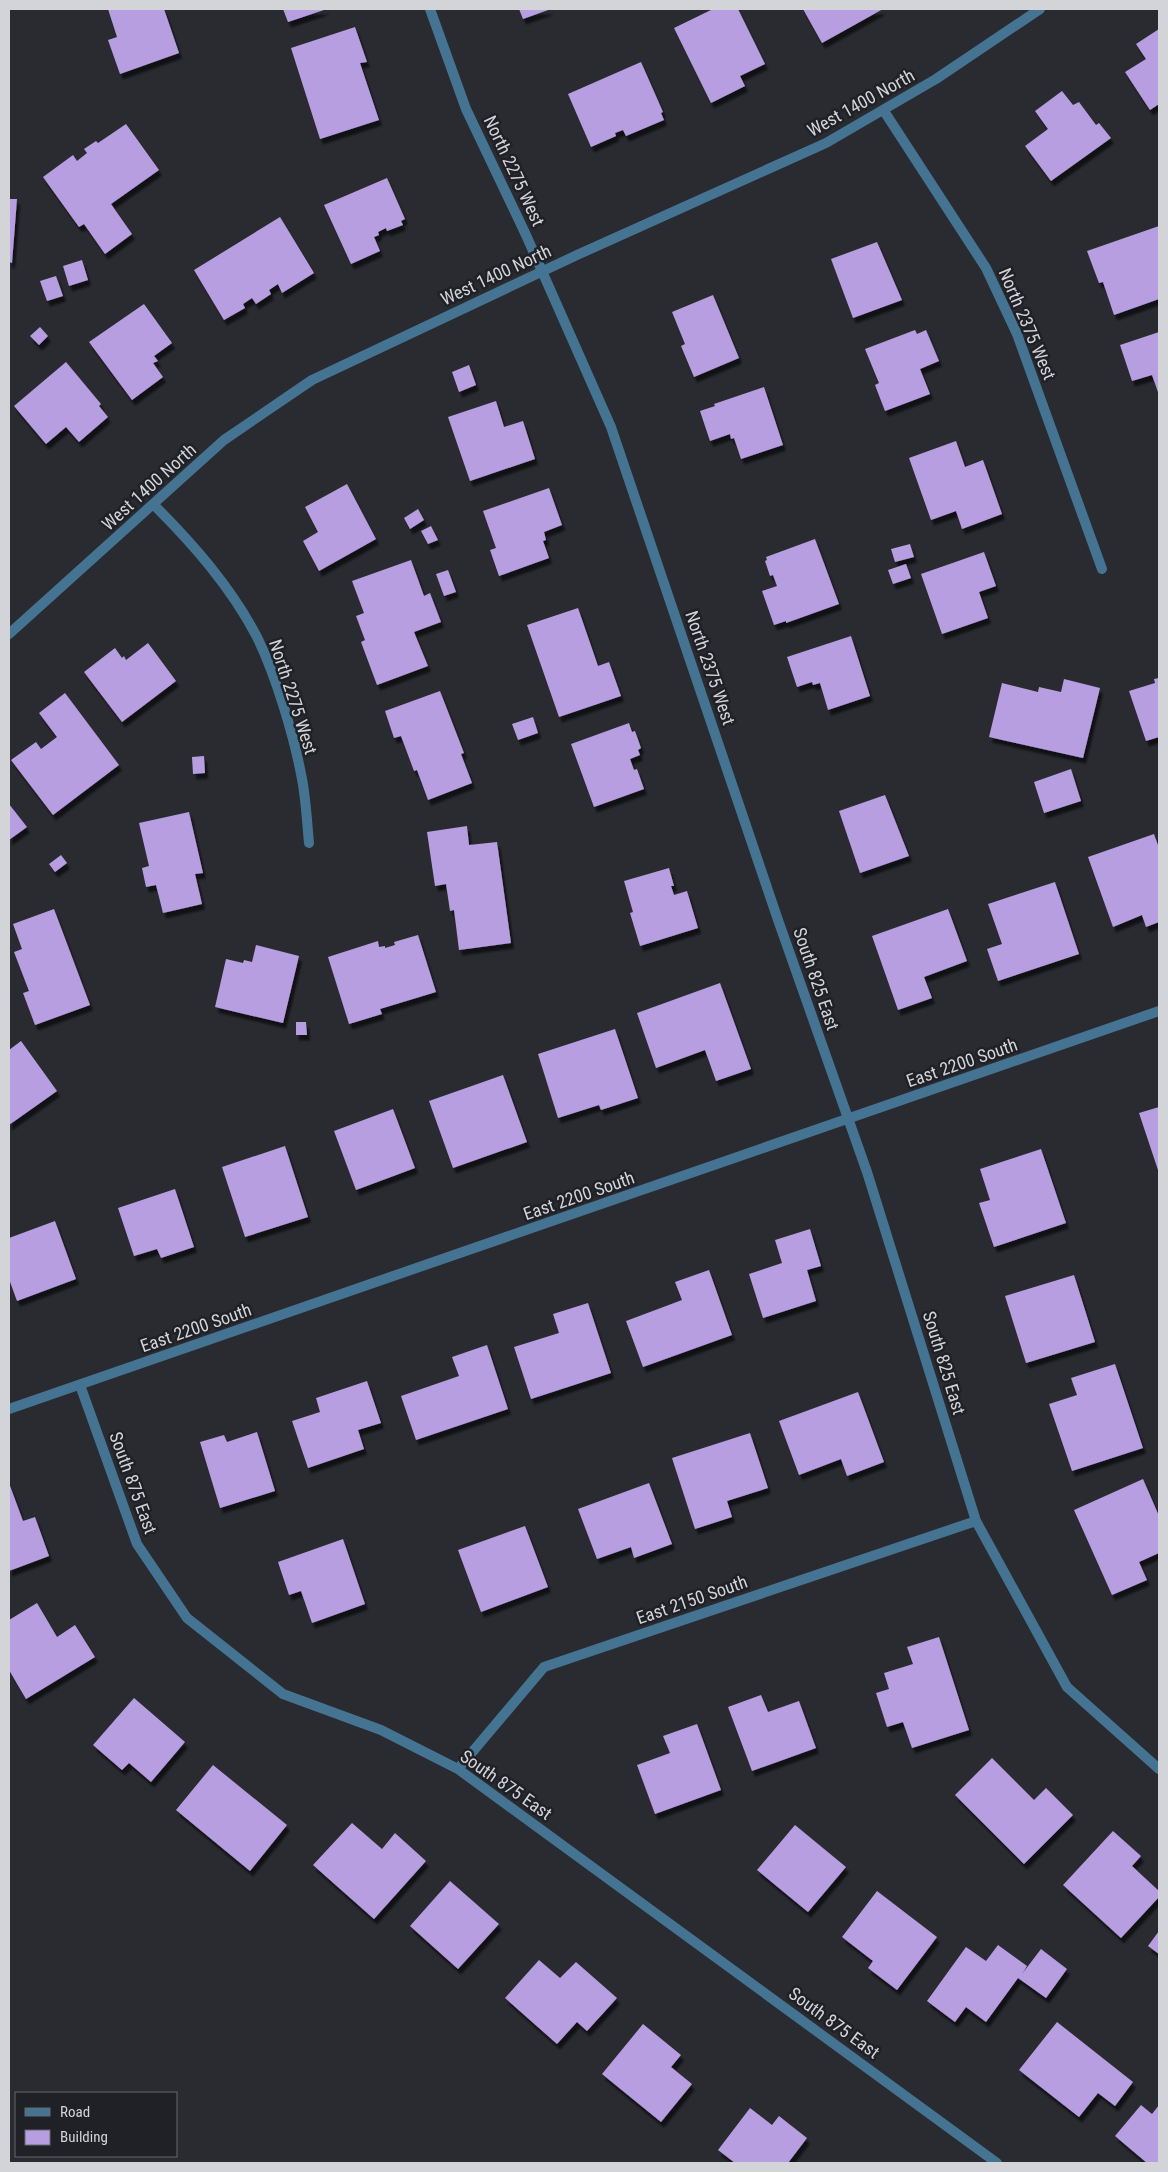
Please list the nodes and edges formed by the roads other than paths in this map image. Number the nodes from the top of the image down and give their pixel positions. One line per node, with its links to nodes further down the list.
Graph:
1 (430, 9): 4 (street, North 2275 West)
2 (1040, 9): 3 (street, West 1400 North)
3 (884, 111): 4 (street, West 1400 North); 7 (street, North 2375 West)
4 (543, 272): 5 (street, North 2275 West); 6 (street, West 1400 North)
5 (611, 427): 10 (street, North 2375 West)
6 (154, 505): 8 (street, West 1400 North); 9 (street, North 2275 West)
7 (1102, 569)
8 (9, 634)
9 (309, 843)
10 (778, 920): 12 (street, South 825 East)
11 (1159, 1011): 12 (street, East 2200 South)
12 (848, 1120): 13 (street, East 2200 South); 15 (street, South 825 East)
13 (80, 1385): 14 (street, East 2200 South); 16 (street, South 875 East)
14 (9, 1409)
15 (976, 1521): 16 (street, East 2150 South); 17 (street, South 825 East)
16 (458, 1769): 18 (street, South 875 East)
17 (1159, 1769)
18 (997, 2163)

